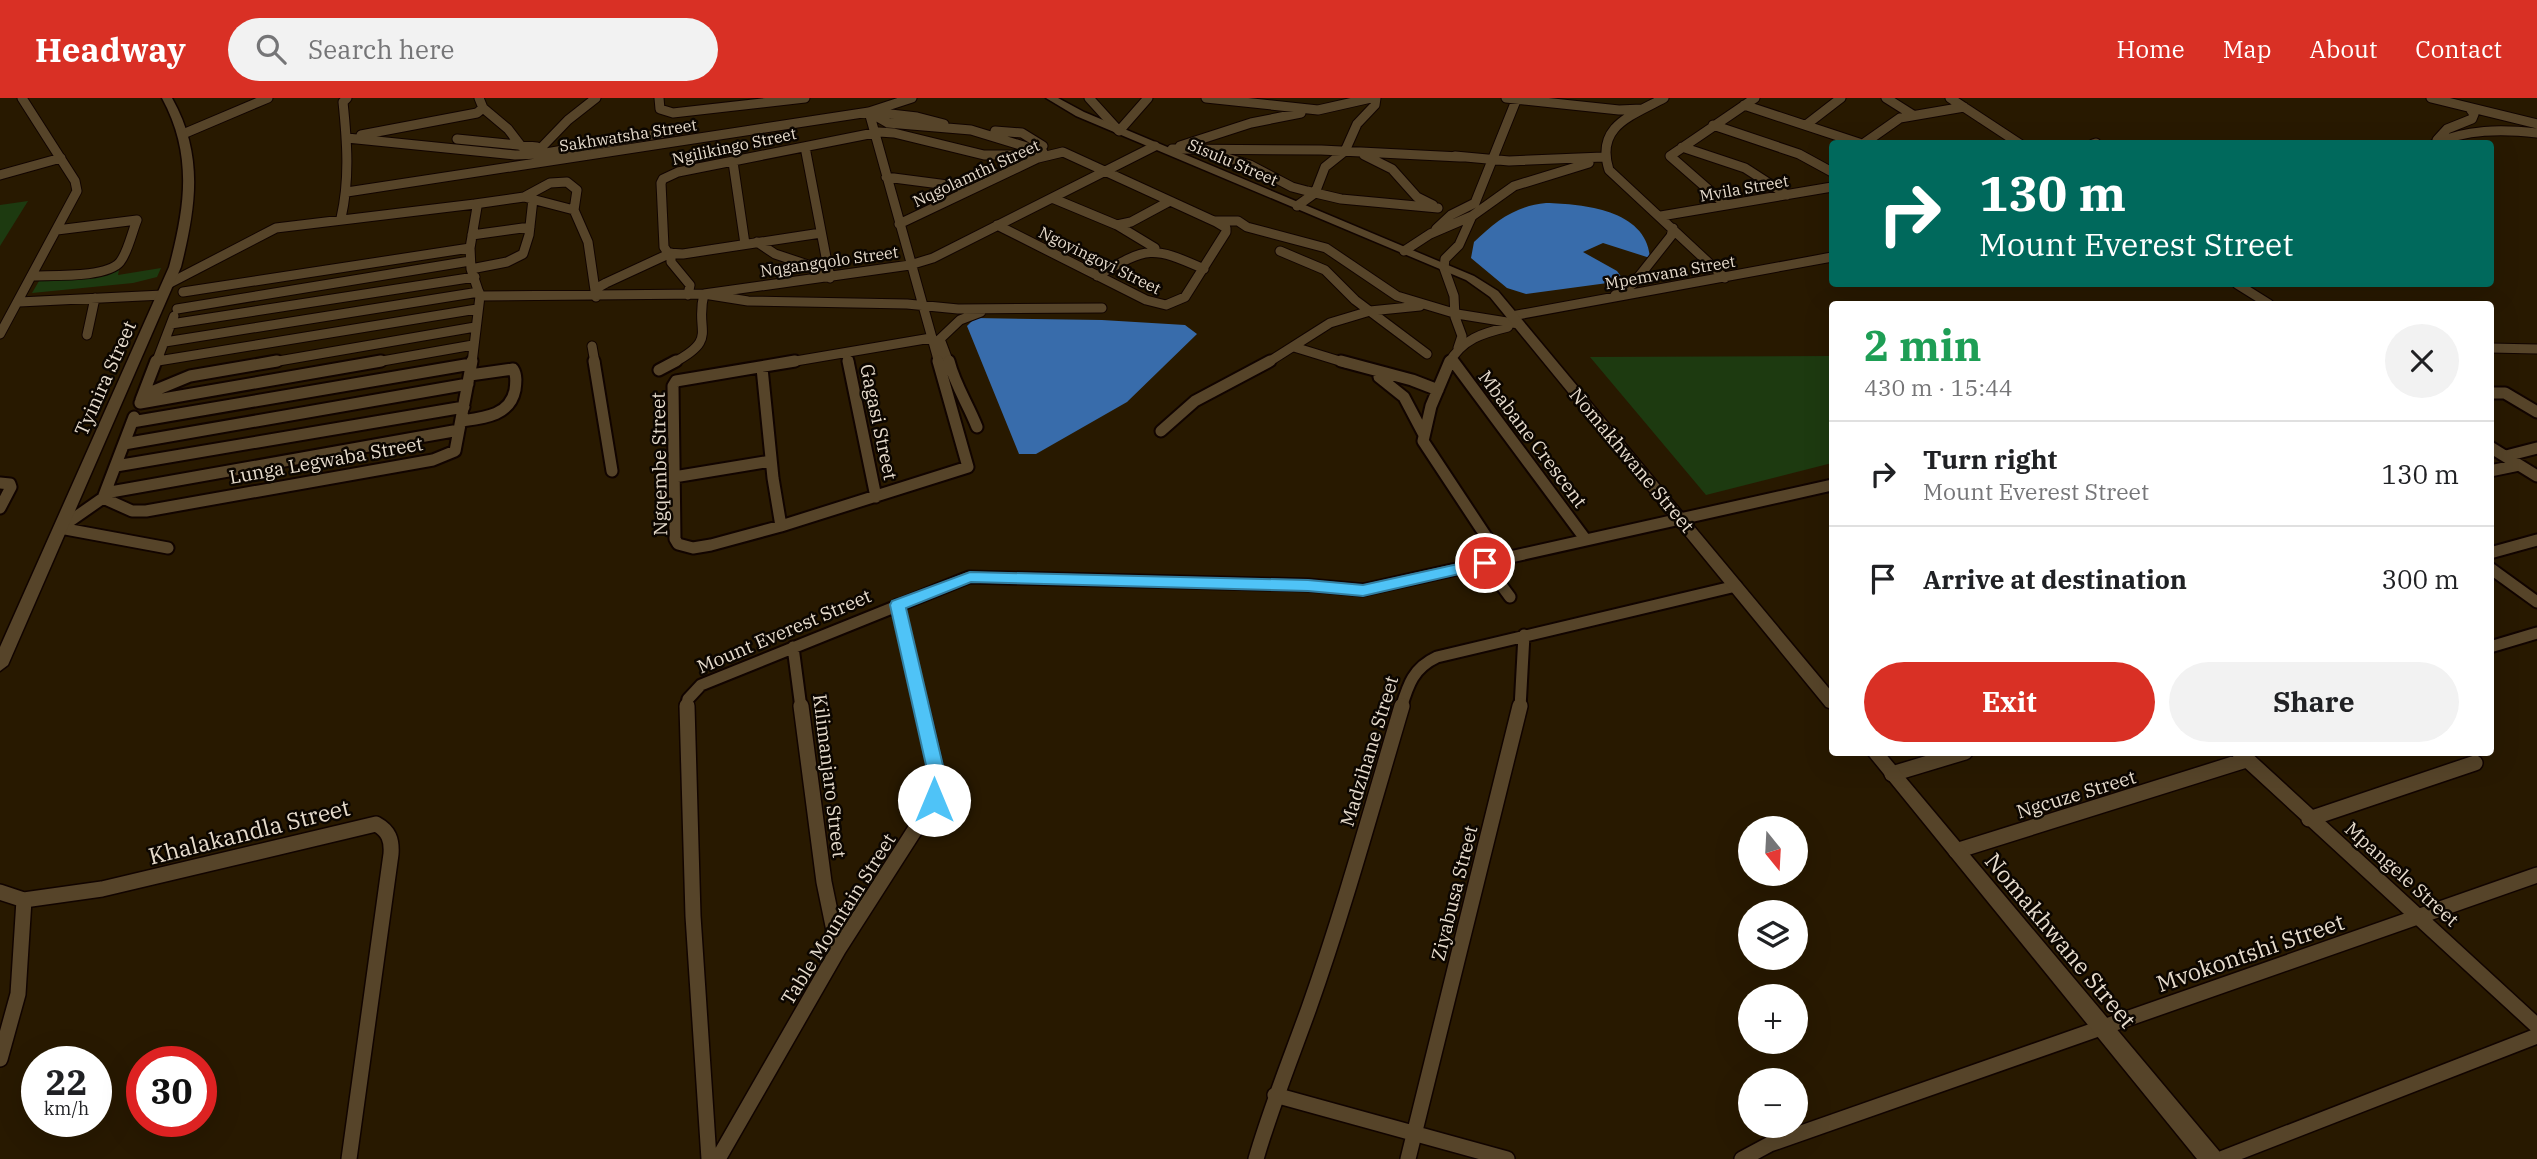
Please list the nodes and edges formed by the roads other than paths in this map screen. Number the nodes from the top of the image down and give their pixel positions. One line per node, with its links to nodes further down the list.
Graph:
1 (22, 98): 65 (street)
2 (167, 98): 43 (street, Tyinira Street)
3 (268, 98): 23 (street)
4 (347, 98): 45 (street)
5 (479, 98): 27 (street)
6 (596, 98): 54 (street)
7 (659, 98): 8 (street)
8 (805, 98)
9 (912, 98): 32 (street, Sakhwatsha Street)
10 (1051, 98): 39 (street, Sisulu Street)
11 (1089, 98): 39 (street)
12 (1148, 98): 39 (street)
13 (1206, 98): 24 (street)
14 (1373, 98): 29 (street, Nqgangqolo Street); 52 (street)
15 (1506, 98): 16 (street)
16 (1517, 98): 30 (street); 66 (street)
17 (1664, 98): 28 (street)
18 (1755, 98): 25 (street)
19 (1841, 98): 37 (street)
20 (1886, 98): 33 (street)
21 (1950, 98): 26 (street)
22 (2431, 98): 31 (street)
23 (254, 100): 43 (street)
24 (1244, 100): 29 (street)
25 (1744, 105): 36 (street); 37 (street)
26 (1964, 107): 33 (street); 49 (street)
27 (483, 108): 45 (street); 53 (street)
28 (1645, 109): 30 (street); 34 (street)
29 (1315, 110): 58 (street, Nqgangqolo Street)
30 (1619, 110): 34 (street)
31 (2471, 110): 35 (street); 50 (street)
32 (869, 112): 38 (street); 44 (street); 74 (street, Sakhwatsha Street)
33 (1913, 115): 48 (street)
34 (1629, 119): 64 (street)
35 (2537, 124): 40 (street)
36 (1713, 125): 56 (street); 68 (street)
37 (1805, 125): 47 (street)
38 (971, 130): 62 (street)
39 (1119, 131): 58 (street, Sisulu Street)
40 (2482, 132): 42 (street); 51 (street)
41 (663, 133): 57 (street)
42 (2537, 133)
43 (183, 134): 118 (street, Tyinira Street)
44 (874, 134): 55 (street, Ngilikingo Street); 62 (street, Ngilikingo Street); 71 (street)
45 (347, 138): 57 (street); 74 (street)
46 (457, 139): 53 (street)
47 (1851, 140)
48 (1868, 140)
49 (2014, 140)
50 (2438, 140)
51 (2440, 140)
52 (1351, 143): 60 (street); 61 (street); 63 (street)
53 (521, 146): 54 (street)
54 (542, 147): 57 (street)
55 (805, 147): 67 (street, Ngilikingo Street); 95 (street)
56 (1682, 147): 76 (street); 81 (street)
57 (578, 148)
58 (1163, 148): 59 (street); 69 (street, Nqgangqolo Street); 82 (street, Sisulu Street)
59 (1205, 150): 60 (street); 75 (street)
60 (1344, 152): 61 (street); 75 (street)
61 (1363, 154): 63 (street); 75 (street)
62 (1046, 155): 69 (street, Nqgolamthi Street); 89 (street, Nqgolamthi Street)
63 (1460, 157): 66 (street)
64 (1602, 157): 66 (street); 84 (street); 85 (street)
65 (61, 158): 70 (street); 94 (street)
66 (1493, 160): 96 (street)
67 (733, 162): 100 (street); 105 (street, Ngilikingo Street)
68 (1829, 170)
69 (1103, 172): 78 (street, Nqgangqolo Street); 79 (street)
70 (0, 175)
71 (886, 177): 72 (street); 89 (street)
72 (963, 187)
73 (1829, 188): 76 (street, Mvila Street)
74 (346, 192): 86 (street)
75 (1315, 193): 82 (street)
76 (1787, 195): 81 (street, Mvila Street)
77 (529, 198): 80 (street); 83 (street); 83 (street); 92 (street)
78 (1052, 198): 90 (street, Nqgangqolo Street); 91 (street)
79 (1170, 201): 87 (street); 88 (street)
80 (475, 204): 86 (street); 97 (street, Lunga Legwaba Street)
81 (1727, 205): 85 (street, Mvila Street)
82 (1297, 206): 104 (street, Sisulu Street)
83 (574, 210): 123 (street)
84 (1472, 216): 96 (street); 109 (street)
85 (1661, 216): 93 (street)
86 (341, 218): 112 (street)
87 (1138, 218): 91 (street); 98 (street)
88 (1215, 221): 111 (street, Ngoyingoyi Street); 129 (street)
89 (899, 224): 108 (street)
90 (997, 225): 108 (street, Nqgangqolo Street); 115 (street, Ngoyingoyi Street)
91 (1116, 225): 98 (street)
92 (530, 227): 97 (street); 110 (street)
93 (1673, 228): 116 (street); 125 (street)
94 (57, 230): 107 (street); 114 (street)
95 (821, 233): 99 (street); 113 (street)
96 (1433, 233): 104 (street)
97 (472, 235): 101 (street, Lunga Legwaba Street)
98 (1140, 239): 102 (street)
99 (757, 242): 100 (street); 113 (street)
100 (744, 244): 105 (street)
101 (470, 248): 110 (street, Lunga Legwaba Street); 119 (street)
102 (1157, 249): 111 (street); 115 (street)
103 (1280, 251): 135 (street)
104 (1404, 251): 109 (street, Nomakhwane Street)
105 (671, 253): 121 (street); 123 (street)
106 (1829, 258): 116 (street, Mpemvana Street)
107 (120, 262): 114 (street)
108 (910, 265): 113 (street, Nqgangqolo Street); 128 (street)
109 (1444, 268): 136 (street); 137 (street, Nomakhwane Street)
110 (472, 269): 120 (street, Lunga Legwaba Street); 132 (street); 138 (street)
111 (1204, 269): 115 (street, Ngoyingoyi Street)
112 (190, 272): 118 (street); 119 (street)
113 (829, 275): 122 (street, Nqgangqolo Street)
114 (33, 276): 127 (street)
115 (1097, 276)
116 (1724, 278): 125 (street, Mpemvana Street)
117 (2242, 287): 126 (street)
118 (165, 289): 124 (street); 186 (street, Tyinira Street)
119 (183, 292): 132 (street)
120 (479, 294): 123 (street, Nqgangqolo Street); 133 (street, Lunga Legwaba Street); 143 (street, Nqgangqolo Street)
121 (688, 295): 122 (street, Nqgangqolo Street); 123 (street, Nqgangqolo Street)
122 (704, 295): 128 (street); 156 (street)
123 (596, 297)
124 (95, 298): 127 (street); 141 (street)
125 (1610, 299): 137 (street, Mpemvana Street)
126 (2264, 301)
127 (18, 304): 130 (street); 140 (street)
128 (922, 305): 134 (street); 142 (street)
129 (1424, 305): 135 (street); 136 (street)
130 (0, 308)
131 (1102, 308): 134 (street)
132 (177, 309): 138 (street)
133 (478, 309): 139 (street, Lunga Legwaba Street); 153 (street)
134 (991, 309): 165 (street)
135 (1370, 311): 146 (street); 151 (street)
136 (1454, 313): 137 (street); 147 (street)
137 (1516, 320): 147 (street); 184 (street, Nomakhwane Street)
138 (172, 324): 143 (street)
139 (475, 327): 144 (street, Lunga Legwaba Street); 160 (street)
140 (0, 334)
141 (87, 335)
142 (931, 338): 150 (street, Ngqembe Street); 182 (street, Ngqembe Street)
143 (165, 342): 153 (street)
144 (473, 345): 157 (street, Lunga Legwaba Street); 160 (street)
145 (592, 346): 176 (street)
146 (1294, 347): 154 (street); 166 (street)
147 (1458, 348): 152 (street)
148 (2494, 348): 149 (street)
149 (2537, 349)
150 (847, 354): 155 (street, Ngqembe Street); 182 (street, Gagasi Street)
151 (1427, 354)
152 (1451, 359): 158 (street); 187 (street, Mbabane Crescent)
153 (158, 361): 160 (street)
154 (1360, 367): 158 (street); 167 (street)
155 (762, 368): 172 (street); 178 (street, Ngqembe Street)
156 (659, 370)
157 (470, 374): 161 (street, Lunga Legwaba Street); 163 (street); 164 (street); 168 (street)
158 (1438, 390): 167 (street)
159 (2494, 393): 162 (street)
160 (142, 399): 163 (street)
161 (464, 407): 164 (street, Lunga Legwaba Street); 174 (street)
162 (2537, 412)
163 (132, 422): 168 (street)
164 (460, 426): 181 (street); 181 (street, Lunga Legwaba Street)
165 (977, 427)
166 (1161, 431)
167 (1423, 433): 191 (street)
168 (124, 444): 174 (street)
169 (2537, 448): 171 (street)
170 (2494, 449): 171 (street)
171 (2506, 456): 173 (street)
172 (771, 461): 178 (street); 185 (street)
173 (2519, 465): 175 (street); 177 (street)
174 (116, 466): 181 (street)
175 (2494, 470)
176 (612, 471)
177 (2537, 476)
178 (674, 477): 185 (street, Ngqembe Street)
179 (0, 483): 183 (street)
180 (1829, 486): 184 (street)
181 (104, 495): 186 (street)
182 (876, 496): 185 (street, Ngqembe Street)
183 (0, 508)
184 (1682, 520): 187 (street, Mount Everest Street); 194 (street, Nomakhwane Street)
185 (781, 526)
186 (60, 527): 189 (street); 202 (street, Tyinira Street)
187 (1586, 540): 191 (street, Mount Everest Street)
188 (2537, 540): 190 (street)
189 (169, 548)
190 (2494, 552)
191 (1501, 559): 192 (street, Mount Everest Street)
192 (1485, 563): 195 (street); 197 (street, Mount Everest Street)
193 (2494, 571): 196 (street)
194 (1736, 586): 199 (street, Madzihane Street); 203 (street, Nomakhwane Street)
195 (1510, 597)
196 (2537, 602)
197 (897, 605): 201 (street, Mount Everest Street); 215 (street, Table Mountain Street)
198 (2537, 633): 200 (street)
199 (1524, 635): 221 (street, Madzihane Street); 222 (street, Ziyabusa Street)
200 (2494, 646)
201 (793, 647): 215 (street, Kilimanjaro Street); 225 (street, Mount Everest Street)
202 (0, 665)
203 (1829, 699)
204 (1877, 756): 208 (street, Nomakhwane Street)
205 (1952, 756): 208 (street)
206 (2242, 756): 209 (street, Mpangele Street); 210 (street, Ngcuze Street)
207 (2475, 763): 209 (street)
208 (1892, 774): 210 (street, Nomakhwane Street)
209 (2309, 818): 214 (street, Mpangele Street)
210 (1956, 851): 218 (street, Nomakhwane Street)
211 (2537, 875): 214 (street, Mvokontshi Street)
212 (0, 892): 213 (street, Khalakandla Street)
213 (24, 900): 220 (street); 224 (street, Khalakandla Street)
214 (2419, 917): 216 (street, Mpangele Street); 218 (street, Mvokontshi Street)
215 (838, 950): 226 (street, Table Mountain Street)
216 (2530, 1010): 217 (street, Mpangele Street)
217 (2537, 1026)
218 (2102, 1028): 230 (street, Mvokontshi Street); 231 (street, Nomakhwane Street)
219 (2537, 1036): 223 (street)
220 (0, 1059)
221 (1275, 1095): 222 (street); 227 (street, Madzihane Street)
222 (1415, 1132): 228 (street, Ziyabusa Street); 229 (street)
223 (2238, 1152): 232 (street)
224 (349, 1159)
225 (709, 1159)
226 (718, 1159)
227 (1256, 1159)
228 (1409, 1159)
229 (1507, 1159)
230 (1742, 1159)
231 (2211, 1159)
232 (2221, 1159)

